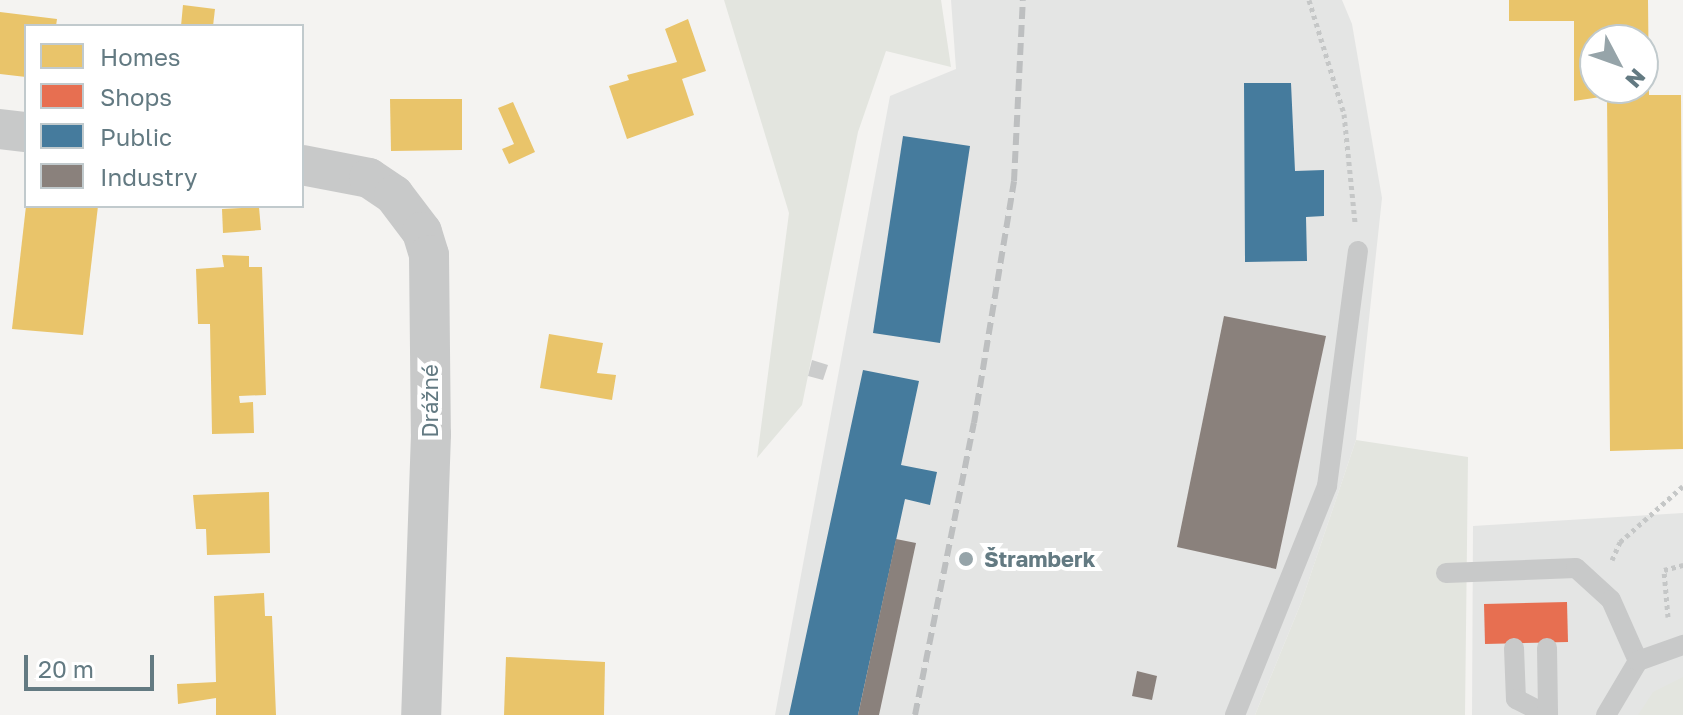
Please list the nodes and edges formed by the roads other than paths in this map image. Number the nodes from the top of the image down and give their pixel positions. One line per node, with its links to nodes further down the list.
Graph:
1 (0, 129): 2 (street)
2 (24, 132)
3 (304, 165): 10 (street, Drážné)
4 (1358, 251): 11 (lane)
5 (1446, 573): 9 (lane)
6 (1677, 646): 9 (lane)
7 (1514, 648): 12 (lane)
8 (1547, 648): 12 (lane)
9 (1638, 661): 13 (lane)
10 (421, 715)
11 (1235, 715)
12 (1548, 715)
13 (1606, 715)

